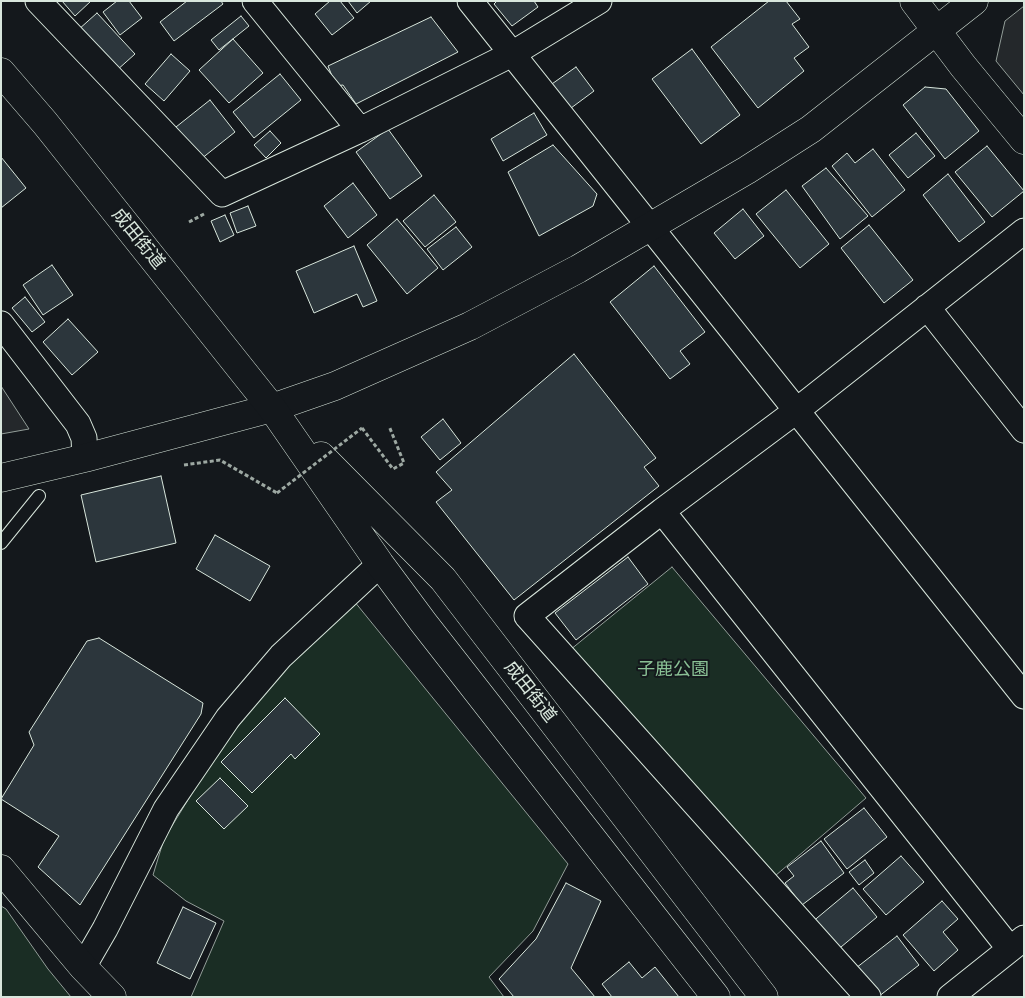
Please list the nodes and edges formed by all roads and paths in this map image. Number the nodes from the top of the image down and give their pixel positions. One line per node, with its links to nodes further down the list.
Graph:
1 (38, 1): 10 (street)
2 (256, 1): 10 (street)
3 (470, 1): 8 (street)
4 (599, 1): 8 (street)
5 (914, 1): 7 (main road)
6 (974, 1): 7 (main road)
7 (936, 31): 11 (main road); 12 (main road)
8 (512, 54): 10 (street); 12 (street)
9 (1, 72): 16 (main road, 成田街道)
10 (360, 130)
11 (1024, 140)
12 (651, 228): 16 (main road); 17 (street)
13 (1024, 231): 14 (street)
14 (928, 307): 17 (street); 19 (street)
15 (1, 324): 20 (street)
16 (272, 408): 20 (main road); 26 (main road, 成田街道); 33 (main road, 成田街道)
17 (796, 411): 24 (street); 27 (street)
18 (389, 426): 21 (path, bridge)
19 (1024, 430)
20 (86, 458): 22 (main road)
21 (184, 465)
22 (1, 478)
23 (39, 496): 25 (lane)
24 (662, 511): 29 (street); 34 (street)
25 (1, 543)
26 (380, 564): 30 (street); 32 (main road, 成田街道)
27 (1024, 696)
28 (1, 869): 30 (main road)
29 (1017, 943): 35 (street)
30 (83, 967): 31 (main road)
31 (112, 997)
32 (716, 997)
33 (764, 997)
34 (868, 997)
35 (950, 997)

